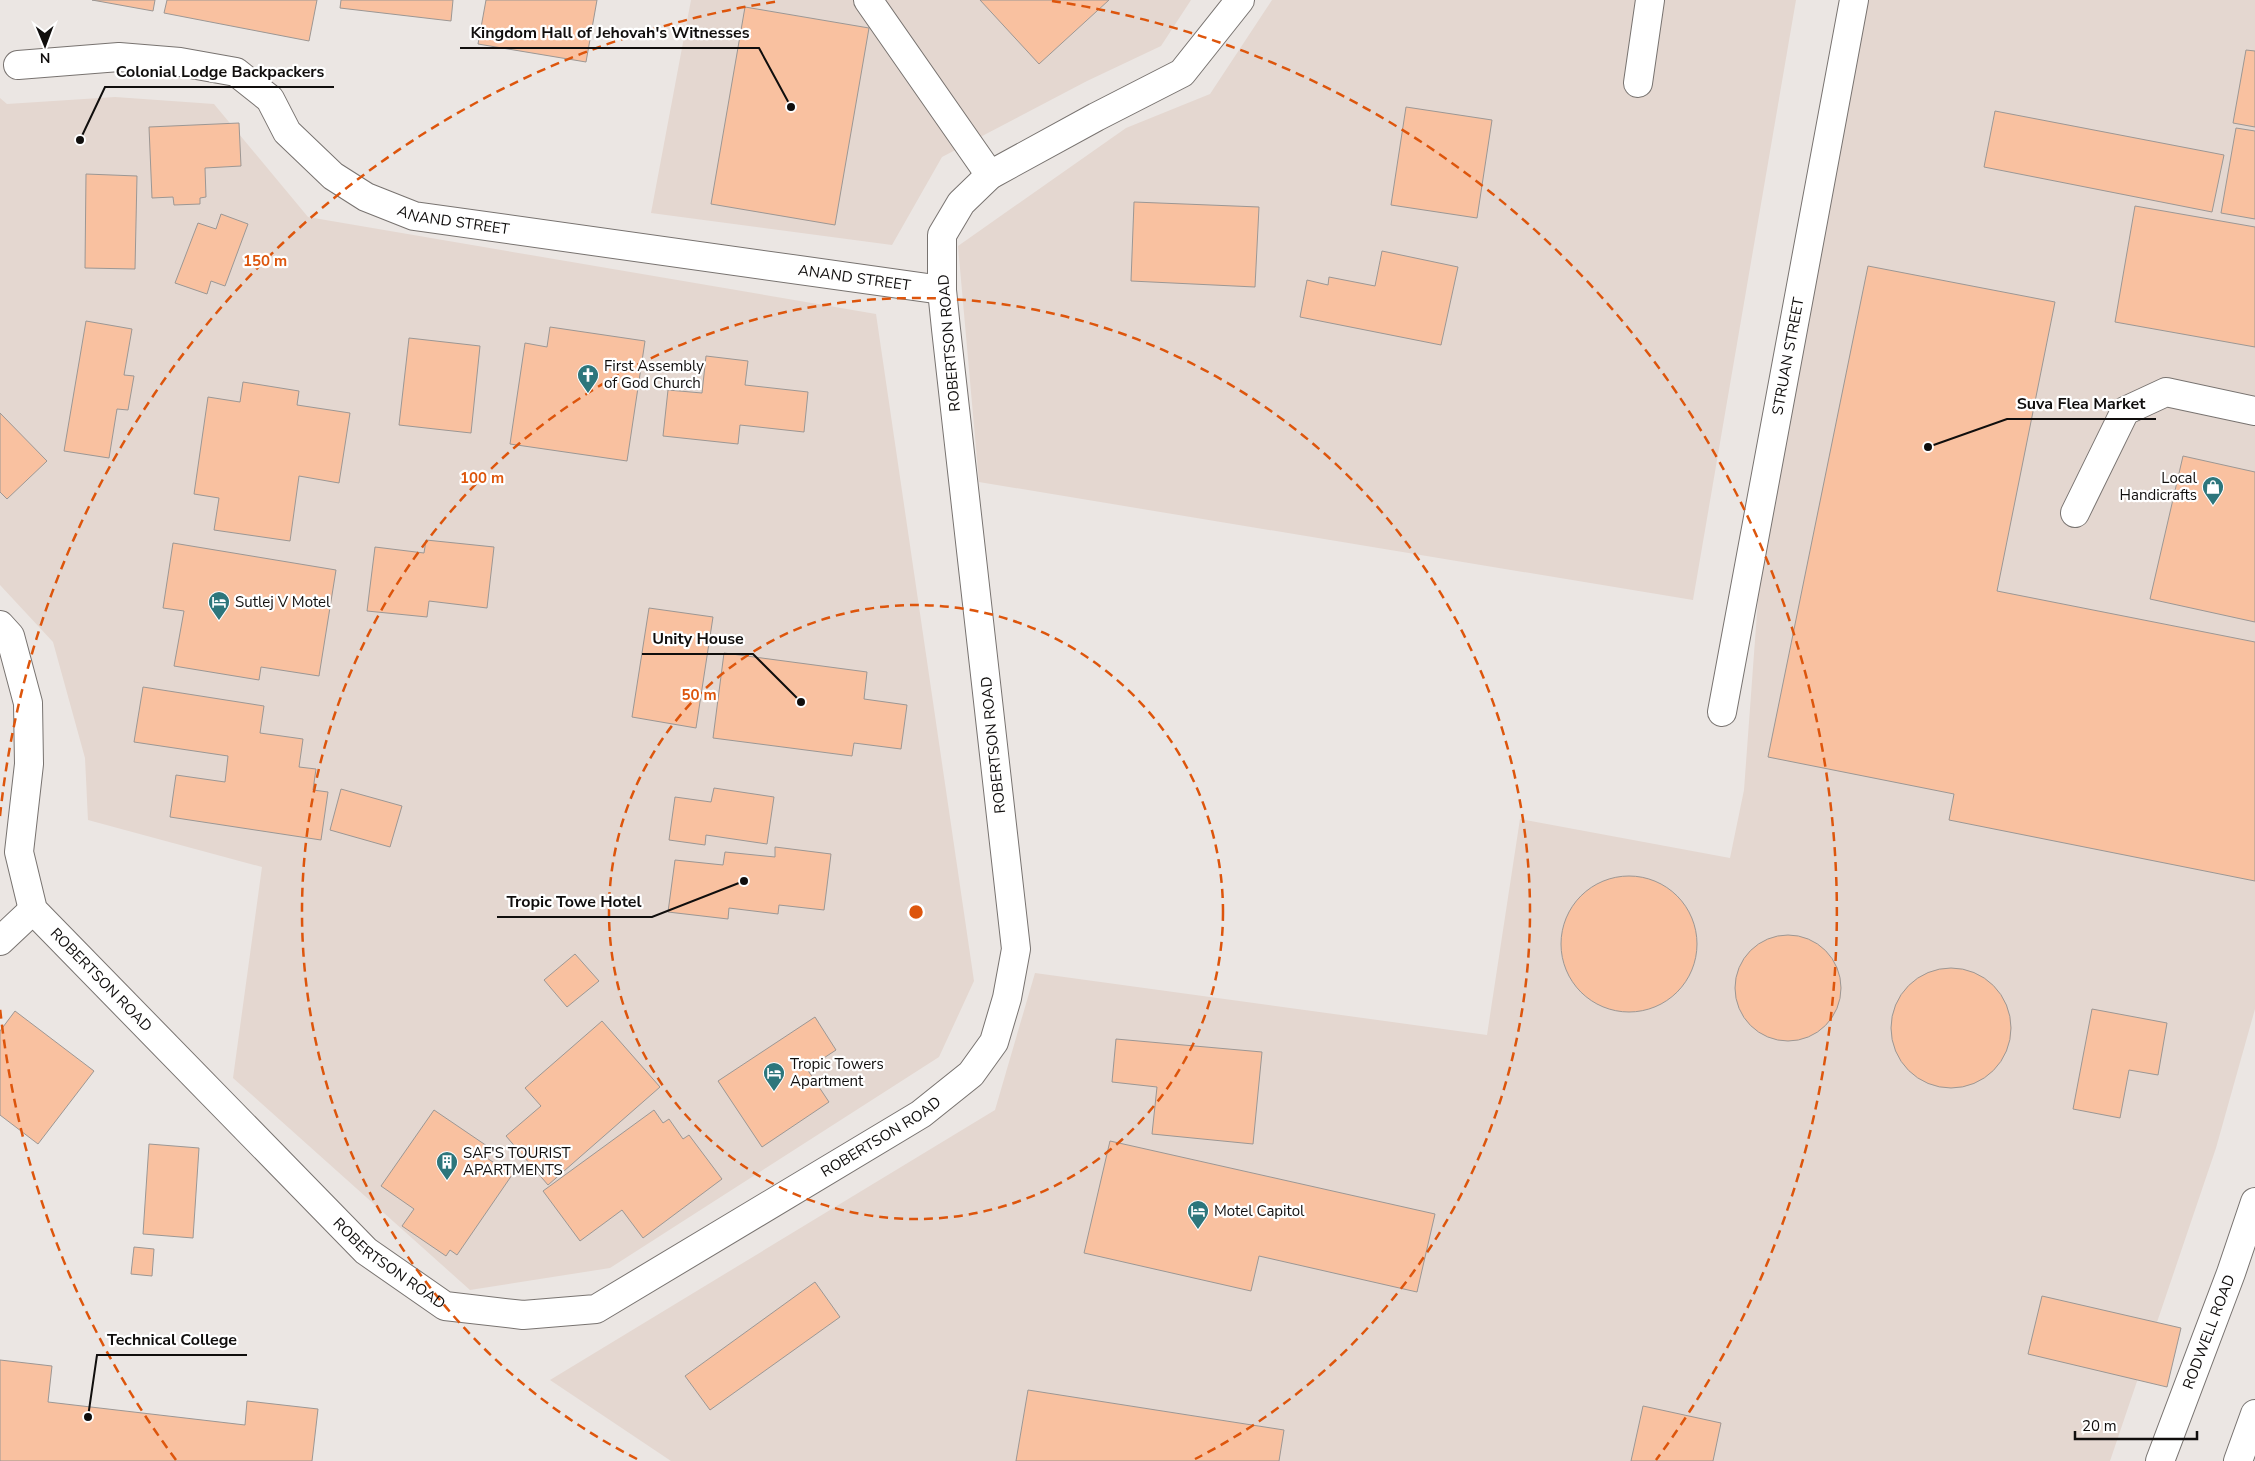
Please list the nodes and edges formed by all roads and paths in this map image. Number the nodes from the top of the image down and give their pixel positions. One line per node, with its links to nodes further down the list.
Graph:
1 (868, 0): 7 (main road)
2 (1240, 0): 7 (main road, ROBERTSON ROAD)
3 (1650, 0): 6 (main road)
4 (1854, 0): 12 (main road, STRUAN STREET)
5 (18, 65): 8 (main road, ANAND STREET)
6 (1638, 84)
7 (990, 175): 8 (main road, ROBERTSON ROAD)
8 (942, 290): 13 (main road, ROBERTSON ROAD)
9 (2255, 411): 10 (main road)
10 (2074, 514)
11 (0, 625): 13 (main road, ROBERTSON ROAD)
12 (1722, 712)
13 (34, 910): 14 (main road)
14 (0, 941)
15 (2255, 1202): 17 (main road, RODWELL ROAD)
16 (2255, 1414): 18 (main road)
17 (2160, 1461)
18 (2238, 1461)

